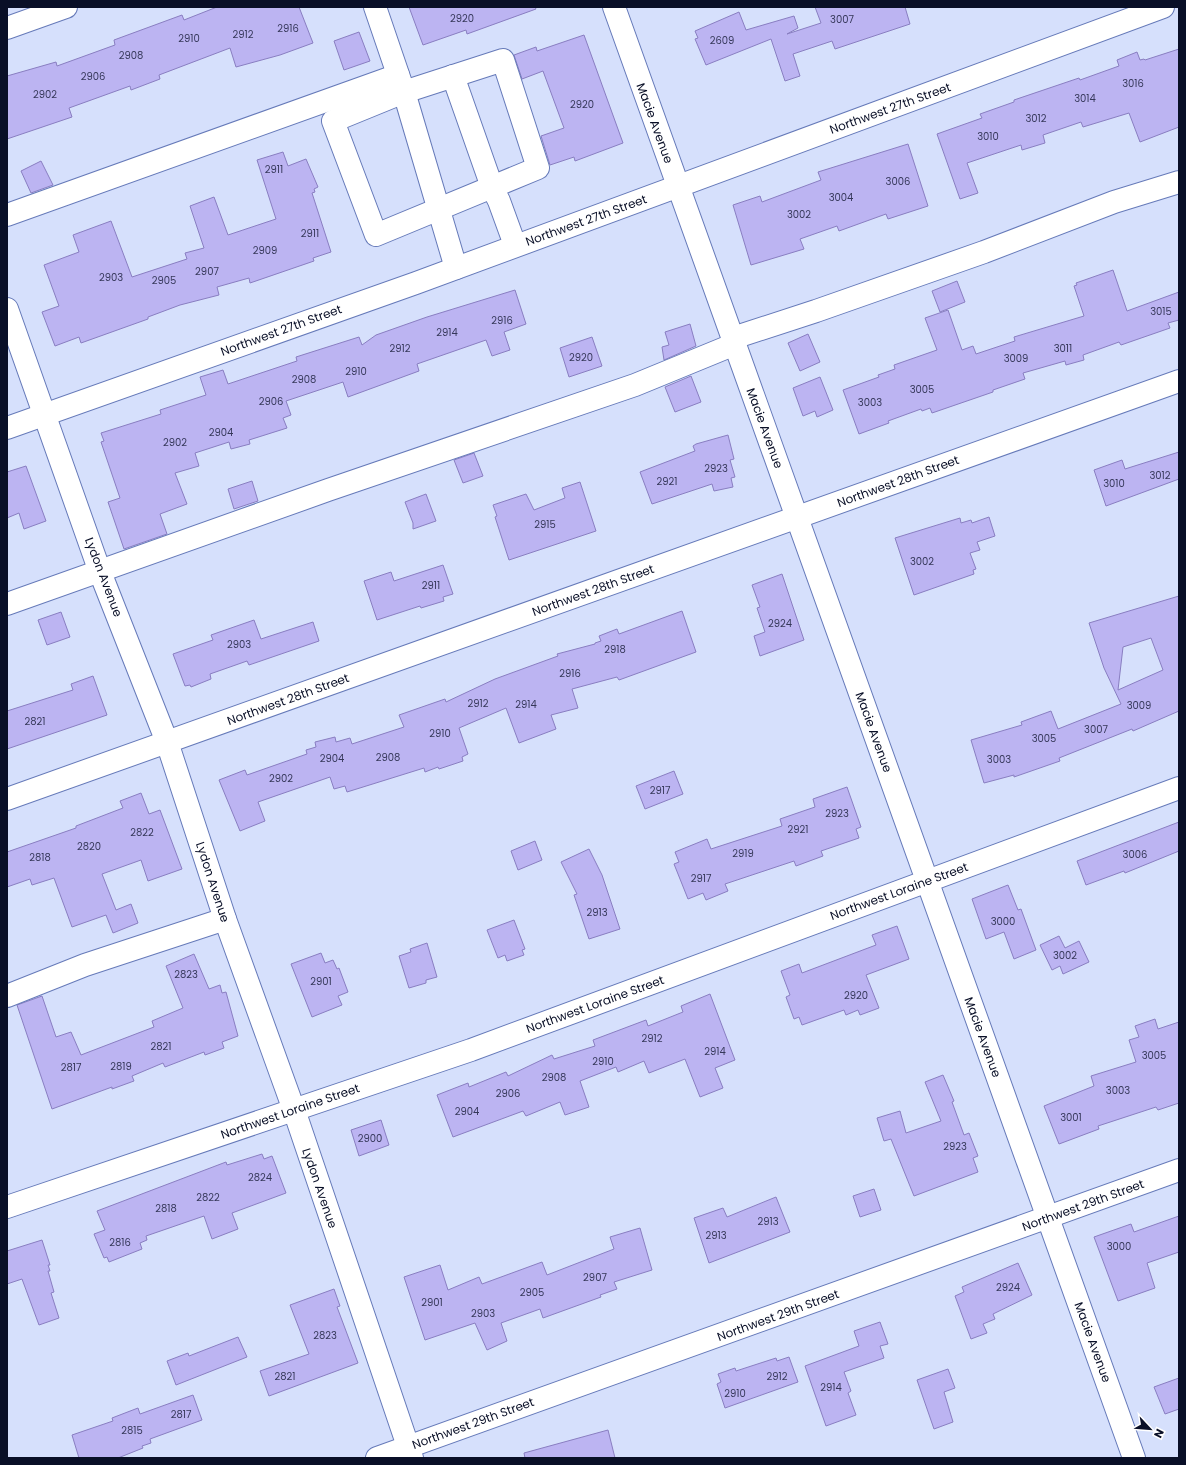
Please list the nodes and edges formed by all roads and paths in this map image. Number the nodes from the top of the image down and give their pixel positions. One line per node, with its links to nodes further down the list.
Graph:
1 (66, 7): 5 (street)
2 (375, 7): 7 (street)
3 (614, 7): 9 (street, Macie Avenue)
4 (1163, 7): 9 (street, Northwest 27th Street)
5 (7, 28)
6 (453, 76): 7 (street); 10 (street); 10 (street)
7 (401, 83): 11 (street); 11 (street); 12 (street)
8 (1179, 182): 16 (street)
9 (678, 186): 13 (street, Northwest 27th Street); 16 (street, Macie Avenue)
10 (492, 187): 11 (street); 13 (street)
11 (438, 210): 14 (street)
12 (7, 215)
13 (515, 245): 14 (street, Northwest 27th Street)
14 (456, 268): 18 (street, Northwest 27th Street)
15 (7, 309): 18 (street, Lydon Avenue)
16 (734, 341): 20 (street, Macie Avenue); 21 (street)
17 (1179, 381): 20 (street, Northwest 28th Street)
18 (45, 414): 19 (street, Northwest 27th Street); 21 (street, Lydon Avenue)
19 (7, 428)
20 (797, 517): 23 (street, Northwest 28th Street); 26 (street, Macie Avenue)
21 (100, 572): 22 (street); 23 (street, Lydon Avenue)
22 (7, 604)
23 (168, 742): 25 (street, Northwest 28th Street); 27 (street, Lydon Avenue)
24 (1179, 788): 26 (street, Northwest Loraine Street)
25 (7, 799)
26 (927, 880): 29 (street, Northwest Loraine Street); 32 (street, Macie Avenue)
27 (225, 919): 28 (street); 29 (street, Lydon Avenue)
28 (7, 996)
29 (294, 1110): 31 (street, Northwest Loraine Street); 33 (street, Lydon Avenue)
30 (1179, 1170): 32 (street, Northwest 29th Street)
31 (7, 1207)
32 (1048, 1218): 33 (street, Northwest 29th Street); 35 (street, Macie Avenue)
33 (410, 1452): 34 (street, Northwest 29th Street)
34 (377, 1458)
35 (1134, 1458)

